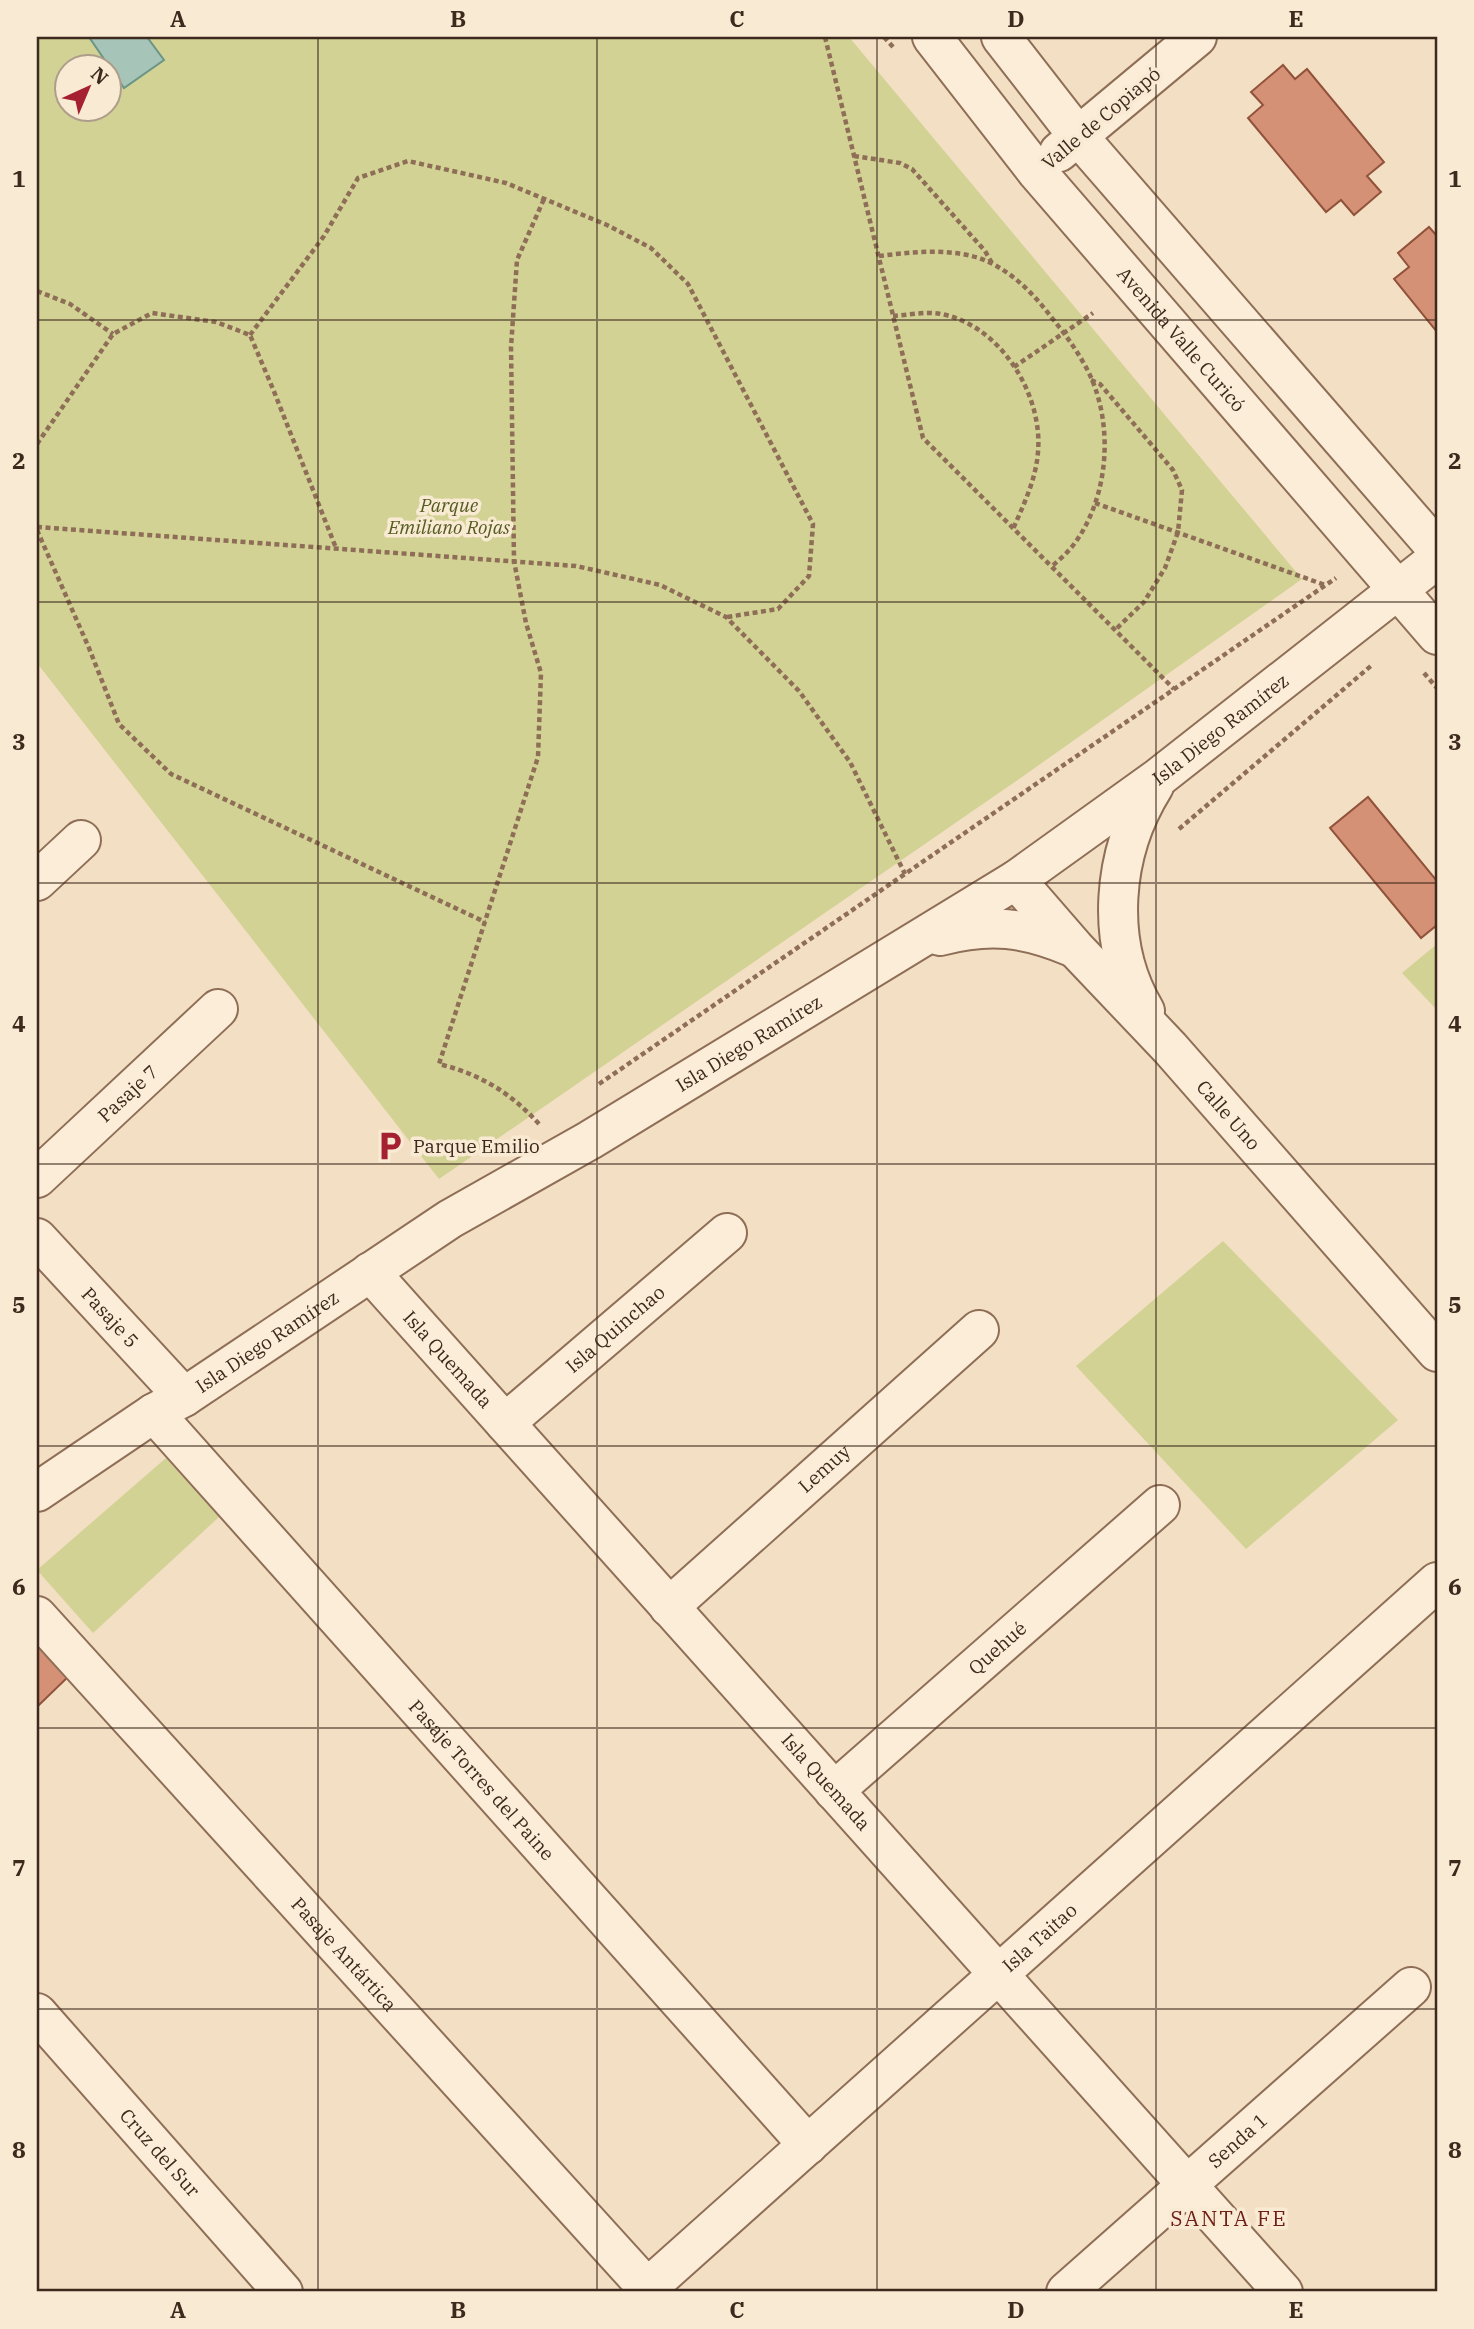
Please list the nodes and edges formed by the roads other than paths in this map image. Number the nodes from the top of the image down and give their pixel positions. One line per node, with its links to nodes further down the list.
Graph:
1 (932, 37): 5 (street, Avenida Valle Curicó)
2 (1001, 37): 4 (street)
3 (1197, 37): 4 (street, Valle de Copiapó)
4 (1078, 136): 5 (street, Valle de Copiapó); 6 (street)
5 (1037, 172): 8 (street, Avenida Valle Curicó)
6 (1437, 549)
7 (1437, 559): 8 (street, Isla Diego Ramírez)
8 (1398, 590): 9 (street, Avenida Valle Curicó); 10 (street, Isla Diego Ramírez)
9 (1437, 635)
10 (1158, 778): 12 (street, Isla Diego Ramírez); 17 (street)
11 (81, 840): 13 (street)
12 (1016, 880): 14 (street, Isla Diego Ramírez); 15 (street, Calle Uno)
13 (37, 881)
14 (905, 948): 15 (street); 21 (street, Isla Diego Ramírez)
15 (1075, 948): 17 (street, Calle Uno)
16 (218, 1009): 18 (street, Pasaje 7)
17 (1170, 1048): 23 (street, Calle Uno)
18 (37, 1178)
19 (727, 1233): 25 (street, Isla Quinchao)
20 (37, 1238): 24 (street, Pasaje 5)
21 (370, 1272): 24 (street, Isla Diego Ramírez); 25 (street, Isla Quemada)
22 (979, 1330): 29 (street, Lemuy)
23 (1437, 1352)
24 (169, 1405): 26 (street, Isla Diego Ramírez); 35 (street, Pasaje Torres del Paine)
25 (505, 1423): 29 (street, Isla Quemada)
26 (37, 1492)
27 (1160, 1505): 31 (street, Quehué)
28 (1437, 1582): 32 (street, Isla Taitao)
29 (669, 1606): 31 (street, Isla Quemada)
30 (37, 1616): 37 (street, Pasaje Antártica)
31 (834, 1791): 32 (street, Isla Quemada)
32 (998, 1975): 35 (street, Isla Taitao); 36 (street, Isla Quemada)
33 (1411, 1987): 36 (street, Senda 1)
34 (37, 2013): 38 (street, Cruz del Sur)
35 (808, 2145): 37 (street, Isla Taitao)
36 (1187, 2185): 39 (street, Senda 1); 40 (street, Isla Quemada)
37 (647, 2291)
38 (283, 2292)
39 (1066, 2292)
40 (1283, 2292)

